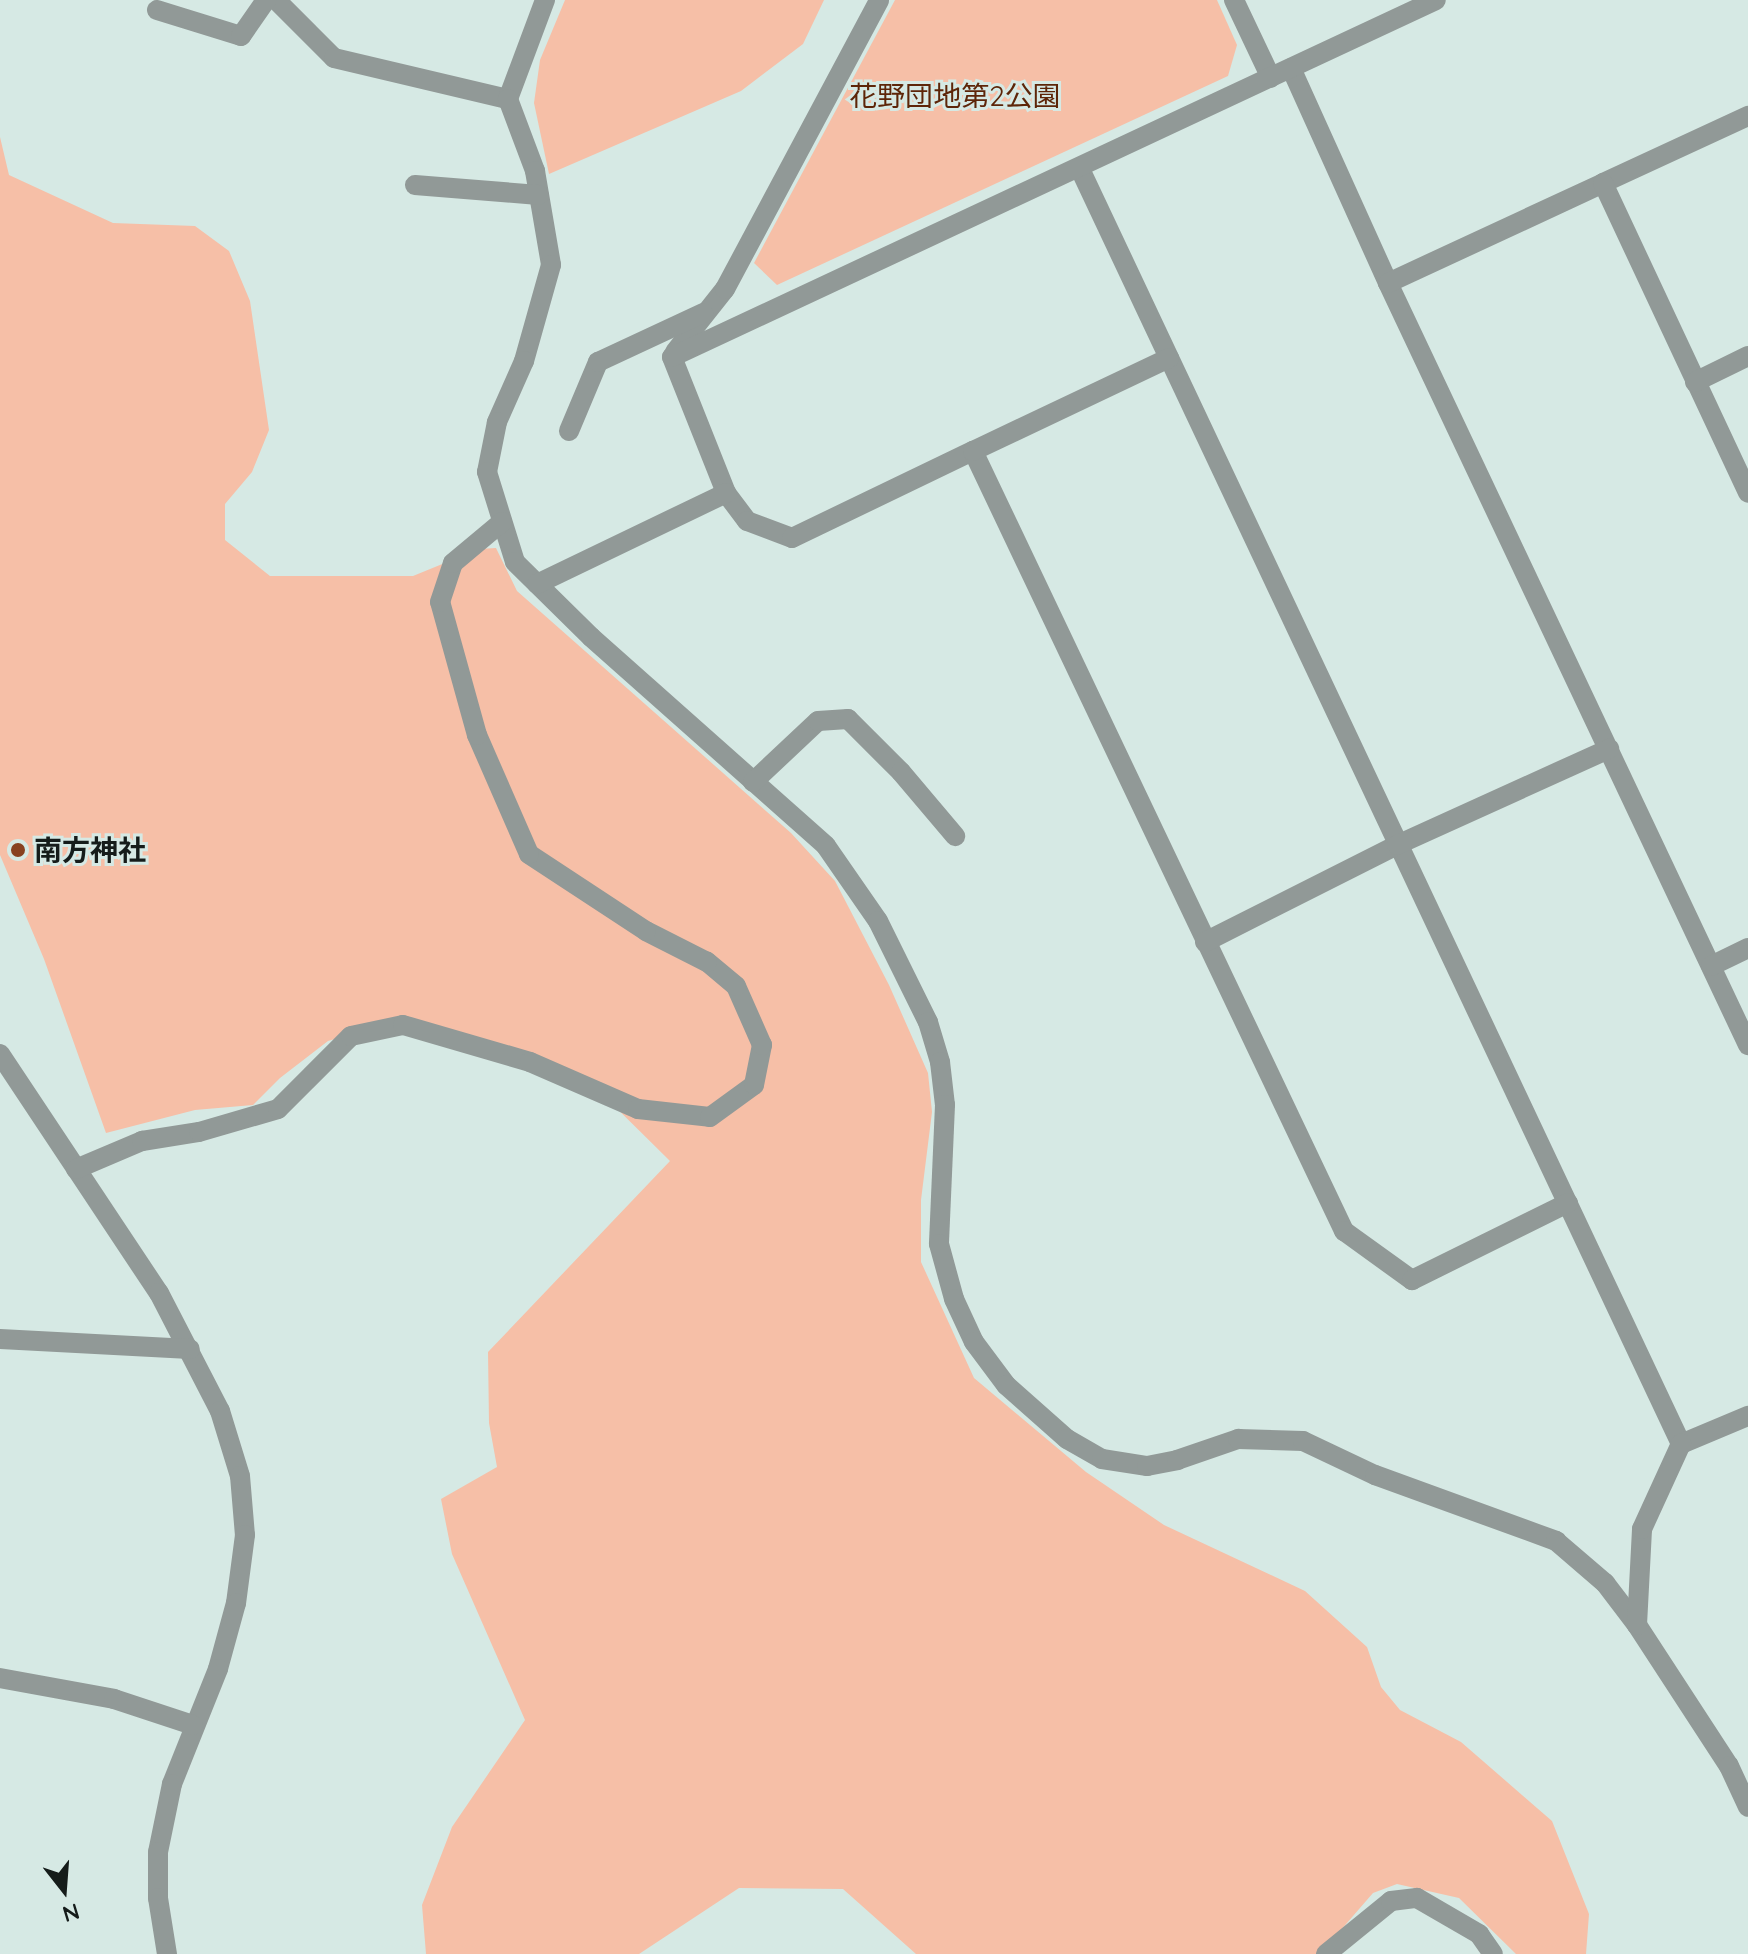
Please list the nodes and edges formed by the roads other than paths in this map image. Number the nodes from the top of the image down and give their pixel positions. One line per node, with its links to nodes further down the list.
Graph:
1 (266, 0): 7 (street)
2 (276, 0): 10 (street)
3 (545, 0): 10 (street)
4 (879, 0): 17 (street)
5 (1234, 0): 9 (street)
6 (1436, 0): 8 (street)
7 (157, 10)
8 (1291, 68): 9 (street); 16 (street)
9 (1271, 78): 12 (street)
10 (508, 99): 15 (street)
11 (1748, 116): 13 (street)
12 (1080, 169): 19 (street); 20 (street)
13 (1603, 183): 16 (street); 21 (street)
14 (415, 185): 15 (street)
15 (539, 195): 26 (street)
16 (1388, 283): 28 (street)
17 (707, 312): 19 (street); 22 (street)
18 (1748, 356): 21 (street)
19 (672, 357): 24 (street)
20 (1169, 358): 23 (street); 31 (street)
21 (1695, 382): 25 (street)
22 (569, 431)
23 (973, 451): 24 (street); 32 (street)
24 (726, 493): 27 (street)
25 (1748, 493)
26 (502, 522): 27 (street); 37 (street)
27 (537, 584): 29 (street)
28 (1609, 749): 31 (street); 34 (street)
29 (753, 782): 30 (street); 43 (street)
30 (955, 836)
31 (1397, 845): 32 (street); 38 (street)
32 (1205, 942): 38 (street)
33 (1748, 948): 34 (street)
34 (1711, 966): 35 (street)
35 (1748, 1045)
36 (0, 1054): 37 (street)
37 (76, 1169): 40 (street)
38 (1568, 1203): 42 (street)
39 (0, 1339): 40 (street)
40 (190, 1349): 45 (street)
41 (1748, 1416): 42 (street)
42 (1681, 1444): 43 (street)
43 (1637, 1625): 46 (street)
44 (0, 1678): 45 (street)
45 (193, 1725): 47 (street)
46 (1748, 1807)
47 (167, 1954)
48 (1326, 1954): 49 (street)
49 (1493, 1954)

